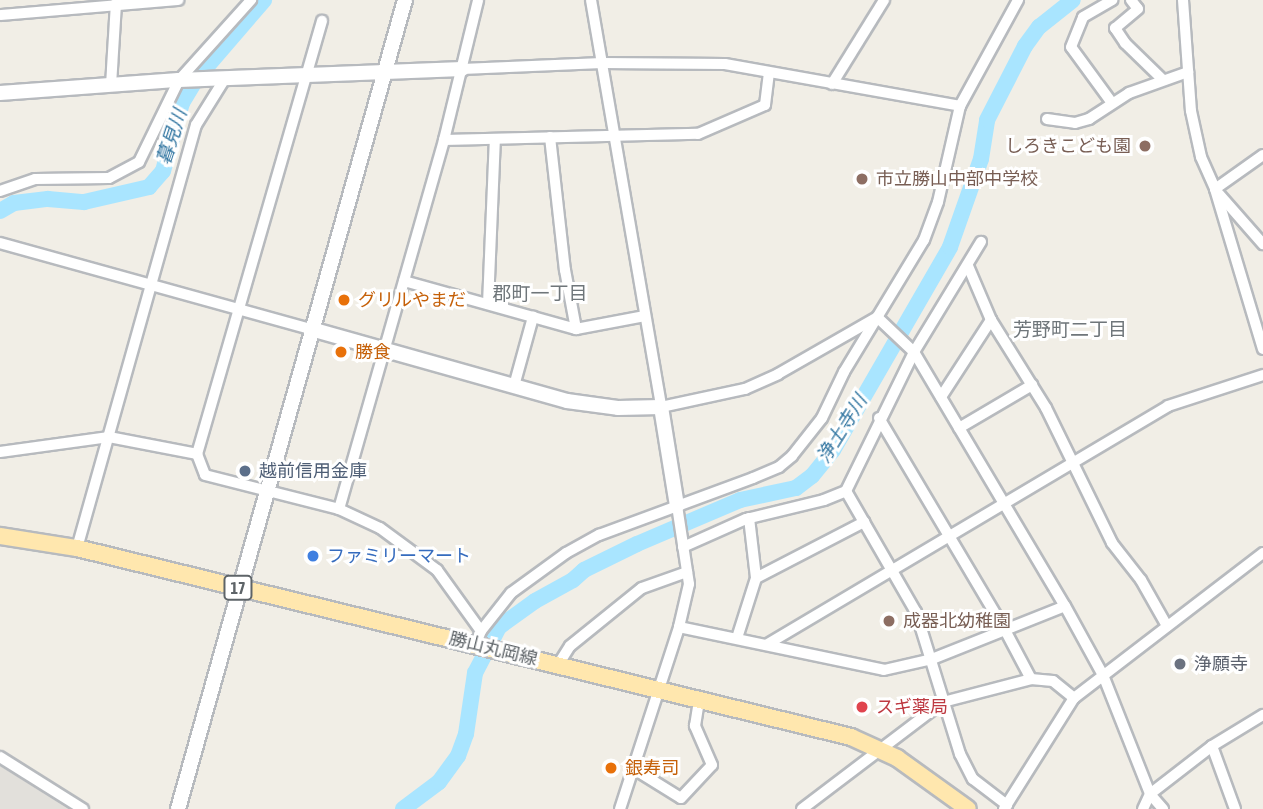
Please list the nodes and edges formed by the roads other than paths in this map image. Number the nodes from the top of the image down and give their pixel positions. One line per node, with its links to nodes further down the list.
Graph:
1 (178, 0): 11 (street)
2 (251, 0): 22 (street)
3 (405, 0): 19 (street)
4 (478, 0): 16 (street)
5 (591, 0): 15 (street)
6 (884, 0): 24 (street)
7 (1018, 0): 28 (street)
8 (1113, 0): 27 (street)
9 (1131, 0): 21 (street)
10 (1183, 0): 17 (street)
11 (116, 4): 12 (street); 25 (street)
12 (39, 6): 13 (street)
13 (0, 15)
14 (322, 21): 20 (street)
15 (602, 63): 16 (street); 18 (street); 30 (street)
16 (462, 69): 19 (street); 33 (street)
17 (1188, 72): 21 (street); 35 (street)
18 (769, 73): 24 (street); 30 (street)
19 (383, 74): 20 (street); 49 (street)
20 (306, 76): 23 (street); 44 (street)
21 (1162, 79): 27 (street)
22 (179, 80): 23 (street); 25 (street); 36 (street)
23 (221, 80): 42 (street)
24 (832, 84): 28 (street)
25 (111, 85): 26 (street)
26 (0, 93)
27 (1112, 103): 29 (street)
28 (960, 106): 47 (street)
29 (1047, 119)
30 (614, 136): 31 (street); 45 (street)
31 (550, 137): 32 (street); 50 (street)
32 (495, 139): 33 (street); 43 (street)
33 (444, 140): 41 (street)
34 (1263, 155): 35 (street)
35 (1215, 189): 39 (street); 52 (street)
36 (0, 191)
37 (981, 242): 40 (street)
38 (0, 243): 42 (street)
39 (1263, 244)
40 (968, 266): 48 (street); 53 (street)
41 (404, 281): 43 (street); 51 (street)
42 (152, 285): 44 (street); 61 (street)
43 (488, 304): 46 (street)
44 (240, 309): 49 (street); 63 (street)
45 (645, 316): 50 (street); 58 (street)
46 (533, 317): 50 (street); 56 (street)
47 (877, 317): 53 (street); 58 (street); 68 (street)
48 (991, 320): 55 (street); 57 (street)
49 (312, 329): 51 (street); 66 (street)
50 (576, 329)
51 (384, 349): 56 (street); 69 (street)
52 (1263, 349)
53 (911, 350): 57 (street); 59 (street)
54 (1263, 375): 64 (street)
55 (1032, 385): 60 (street); 64 (street)
56 (514, 386): 58 (street)
57 (941, 397): 60 (street)
58 (661, 407): 68 (street)
59 (879, 418): 65 (street); 73 (street)
60 (959, 428): 67 (street)
61 (109, 437): 62 (street); 63 (street); 75 (street)
62 (0, 452)
63 (197, 454): 66 (street)
64 (1073, 461): 67 (street); 82 (street)
65 (846, 491): 70 (street); 71 (street)
66 (266, 493): 69 (street); 80 (street)
67 (1005, 505): 73 (street); 81 (street)
68 (677, 506): 74 (street); 85 (street)
69 (338, 509): 85 (street)
70 (750, 518): 74 (street); 79 (street)
71 (864, 522): 77 (street); 79 (street)
72 (0, 536): 75 (main road, 勝山丸岡線 / 17)
73 (949, 536): 77 (street); 84 (street)
74 (683, 545): 78 (street)
75 (77, 548): 80 (main road, 勝山丸岡線 / 17)
76 (1263, 552): 82 (street)
77 (891, 570): 87 (street); 88 (street)
78 (687, 572): 83 (street); 89 (street)
79 (755, 578): 86 (street)
80 (238, 588): 85 (main road, 勝山丸岡線 / 17); 104 (street)
81 (1065, 606): 84 (street); 90 (street)
82 (1167, 626): 90 (street)
83 (679, 627): 86 (street); 92 (street)
84 (1005, 630): 88 (street); 91 (street)
85 (478, 637): 89 (main road, 勝山丸岡線 / 17)
86 (737, 638): 87 (street)
87 (766, 645): 88 (street)
88 (932, 659): 95 (street)
89 (558, 664): 92 (main road, 勝山丸岡線 / 17)
90 (1103, 675): 93 (street); 101 (street)
91 (1031, 679): 93 (street); 95 (street)
92 (659, 691): 94 (main road, 勝山丸岡線 / 17); 100 (street)
93 (1074, 698): 102 (street)
94 (699, 700): 98 (main road, 勝山丸岡線 / 17); 100 (street)
95 (943, 702): 98 (street); 102 (street)
96 (1263, 715): 97 (street)
97 (1212, 746): 101 (street); 110 (street)
98 (879, 748): 106 (street); 107 (main road, 勝山丸岡線 / 17)
99 (0, 757): 103 (street)
100 (634, 769): 105 (street)
101 (1150, 794): 108 (street); 109 (street)
102 (1006, 807)
103 (83, 809)
104 (178, 809)
105 (620, 809)
106 (802, 809)
107 (968, 809)
108 (1143, 809)
109 (1163, 809)
110 (1235, 809)

